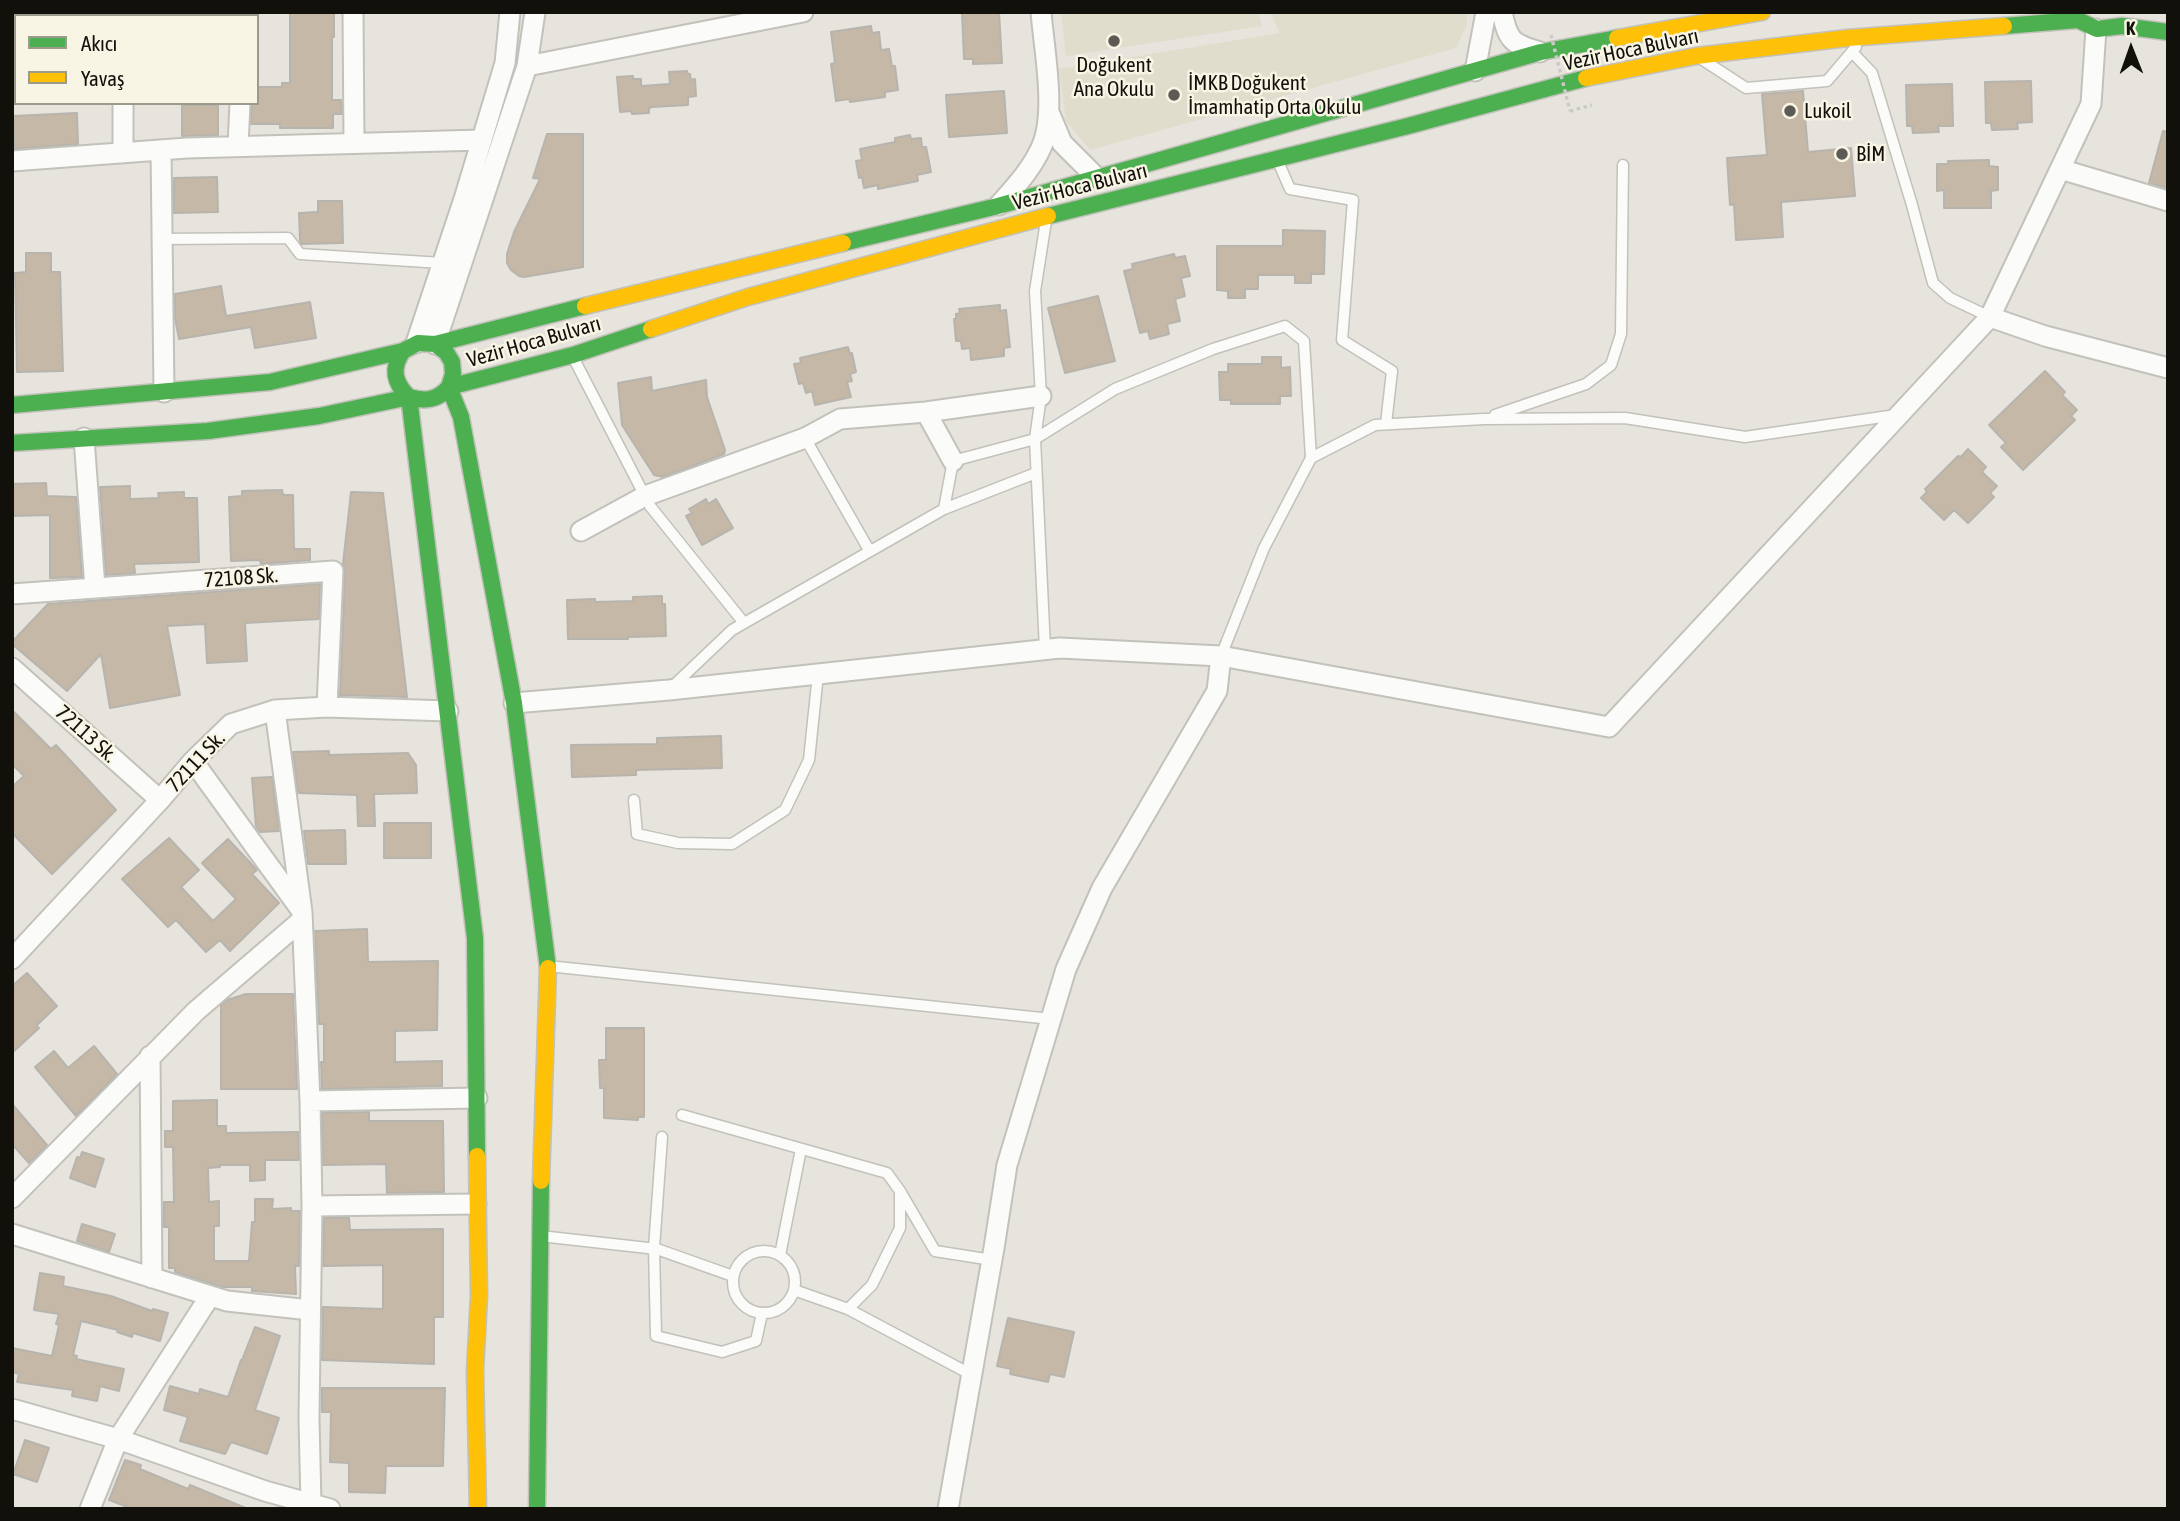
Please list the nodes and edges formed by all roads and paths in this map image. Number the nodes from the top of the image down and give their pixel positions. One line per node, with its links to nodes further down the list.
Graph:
1 (353, 12): 26 (street)
2 (510, 12): 25 (street)
3 (535, 12): 19 (street)
4 (803, 12): 19 (street)
5 (1041, 12): 24 (street)
6 (1486, 12): 20 (street)
7 (1502, 12): 16 (street)
8 (1762, 12): 16 (main road, Vezir Hoca Bulvarı)
9 (2130, 12): 11 (main road)
10 (2075, 16): 12 (main road, Vezir Hoca Bulvarı); 15 (main road, Vezir Hoca Bulvarı)
11 (2116, 26): 12 (main road); 13 (main road)
12 (2096, 29): 33 (street)
13 (2168, 33)
14 (1551, 34): 23 (path, bridge)
15 (1866, 37): 17 (lane); 18 (main road, Vezir Hoca Bulvarı)
16 (1541, 52): 20 (main road, Vezir Hoca Bulvarı)
17 (1852, 52): 18 (lane); 40 (lane)
18 (1696, 56): 30 (main road, Vezir Hoca Bulvarı)
19 (527, 66): 41 (street)
20 (1475, 71): 34 (main road, Vezir Hoca Bulvarı)
21 (123, 105): 29 (street)
22 (240, 105): 27 (street)
23 (1592, 105)
24 (1049, 112): 34 (street); 36 (street)
25 (482, 140): 26 (street); 39 (street)
26 (354, 143): 27 (street)
27 (238, 146): 28 (street)
28 (161, 150): 29 (street); 38 (street)
29 (122, 153): 31 (street)
30 (1277, 159): 37 (main road, Vezir Hoca Bulvarı); 52 (lane)
31 (12, 161)
32 (1623, 166): 51 (lane)
33 (2060, 169): 35 (street); 40 (street)
34 (1097, 178): 36 (main road, Vezir Hoca Bulvarı)
35 (2168, 201)
36 (998, 206): 41 (main road, Vezir Hoca Bulvarı)
37 (1046, 217): 42 (main road, Vezir Hoca Bulvarı); 46 (lane)
38 (162, 239): 39 (lane); 45 (street)
39 (442, 263): 41 (street)
40 (1990, 317): 43 (street); 50 (street)
41 (418, 346): 44 (main road); 45 (main road, Vezir Hoca Bulvarı); 47 (main road)
42 (573, 355): 44 (main road, Vezir Hoca Bulvarı); 60 (lane)
43 (2168, 368)
44 (449, 387): 47 (main road, Vezir Hoca Bulvarı); 72 (main road)
45 (164, 392): 48 (main road, Vezir Hoca Bulvarı)
46 (1041, 396): 49 (street); 55 (lane)
47 (409, 397): 53 (main road, Vezir Hoca Bulvarı); 75 (main road)
48 (12, 405)
49 (926, 412): 54 (street); 58 (street)
50 (1900, 414): 51 (lane); 68 (street)
51 (1484, 419): 52 (lane)
52 (1386, 424): 57 (lane)
53 (83, 438): 56 (main road, Vezir Hoca Bulvarı); 64 (street)
54 (805, 438): 60 (street); 63 (lane)
55 (1035, 439): 57 (lane); 58 (lane); 59 (lane)
56 (12, 443)
57 (1311, 458): 68 (lane)
58 (953, 461): 61 (lane)
59 (1036, 474): 61 (lane); 67 (lane)
60 (645, 496): 62 (street); 66 (lane)
61 (944, 509): 63 (lane)
62 (581, 531)
63 (869, 550): 66 (lane)
64 (95, 588): 65 (street, 72108 Sk.); 73 (street, 72108 Sk.)
65 (12, 594)
66 (744, 623): 71 (lane)
67 (1045, 649): 68 (street); 70 (street)
68 (1221, 656): 82 (street)
69 (12, 668): 77 (street, 72113 Sk.)
70 (818, 674): 71 (street); 78 (lane)
71 (668, 690): 72 (street)
72 (514, 703): 81 (main road)
73 (327, 707): 74 (street, 72111 Sk.); 75 (street, 72111 Sk.)
74 (275, 710): 76 (street, 72111 Sk.); 79 (street)
75 (448, 711): 84 (main road)
76 (193, 761): 77 (street, 72111 Sk.); 79 (street)
77 (160, 800): 80 (street, 72111 Sk.)
78 (634, 800)
79 (302, 916): 83 (street); 85 (street)
80 (12, 959)
81 (548, 966): 82 (lane); 94 (main road)
82 (1051, 1019): 97 (street)
83 (150, 1056): 90 (street); 99 (street)
84 (477, 1098): 85 (street); 91 (main road)
85 (310, 1101): 92 (street)
86 (682, 1115): 88 (lane)
87 (662, 1138): 95 (lane)
88 (801, 1149): 89 (lane); 96 (lane)
89 (900, 1191): 97 (lane); 102 (lane)
90 (12, 1198)
91 (477, 1204): 92 (street); 111 (main road)
92 (312, 1206): 103 (street)
93 (12, 1234): 99 (street)
94 (539, 1236): 95 (lane); 112 (main road)
95 (654, 1248): 98 (lane); 104 (lane)
96 (780, 1255): 98 (lane); 100 (lane)
97 (992, 1260): 105 (street)
98 (733, 1276): 104 (lane)
99 (152, 1278): 101 (street)
100 (794, 1290): 102 (lane); 104 (lane)
101 (209, 1296): 103 (street); 107 (street)
102 (848, 1309): 105 (lane)
103 (310, 1310): 109 (street)
104 (762, 1313)
105 (972, 1375): 113 (street)
106 (12, 1409): 107 (street)
107 (118, 1439): 108 (street); 110 (street)
108 (265, 1500): 109 (street)
109 (321, 1507)
110 (90, 1509)
111 (478, 1509)
112 (537, 1509)
113 (948, 1509)

